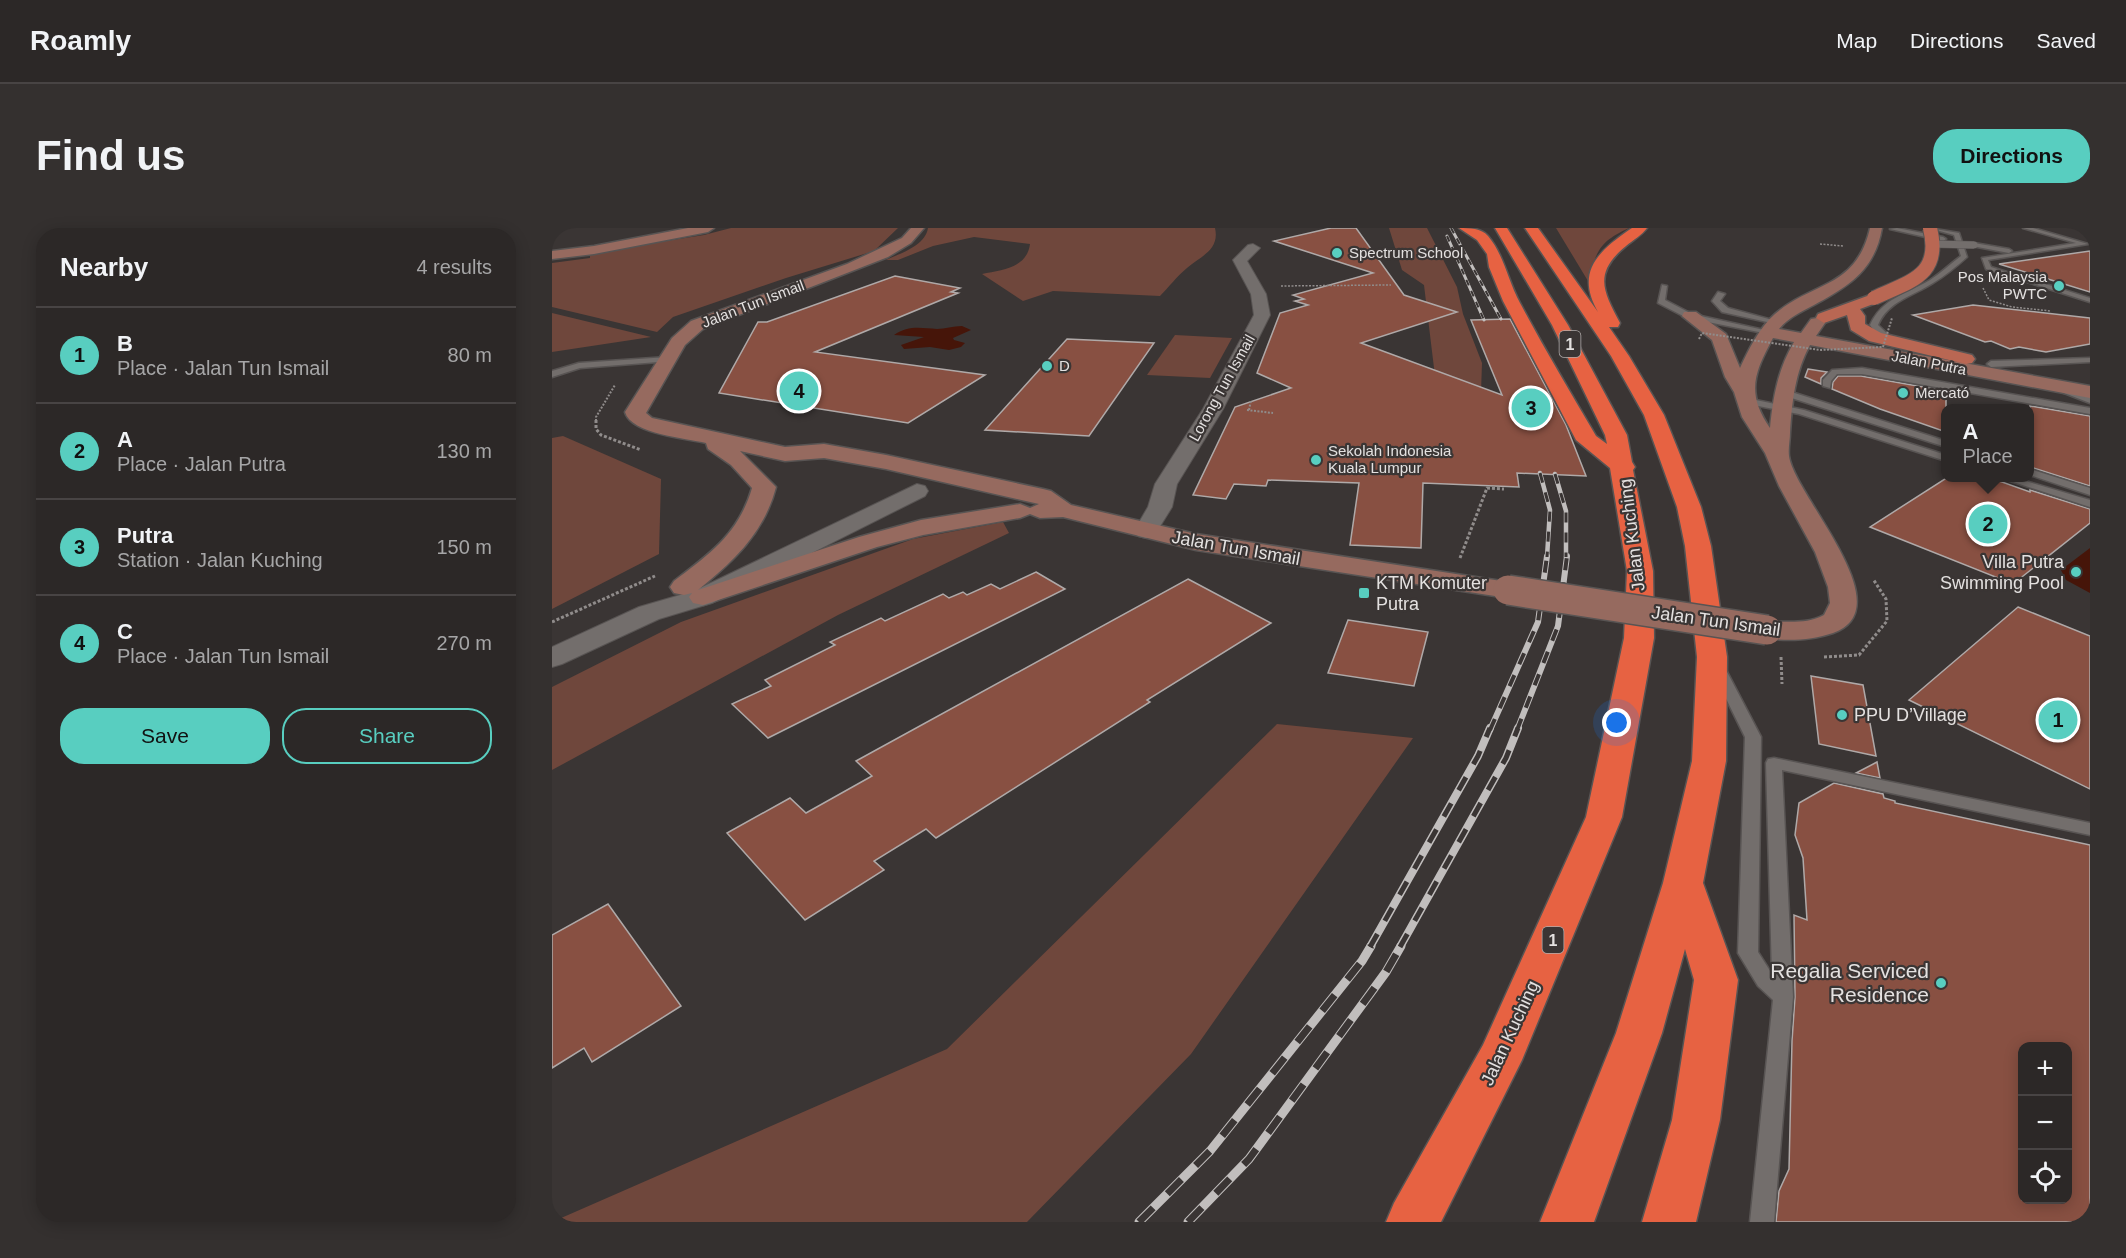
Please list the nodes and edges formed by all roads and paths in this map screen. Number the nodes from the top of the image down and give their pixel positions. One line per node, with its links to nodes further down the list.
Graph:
1 (708, 228): 14 (street)
2 (918, 228): 35 (street, Jalan Tun Ismail)
3 (1465, 228): 56 (highway)
4 (1501, 228): 56 (highway, Jalan Kuching / 1)
5 (1531, 228): 24 (highway, 1)
6 (1548, 228): 24 (highway)
7 (1641, 228): 34 (highway)
8 (1876, 228): 30 (street)
9 (1893, 228): 13 (lane); 17 (street)
10 (1914, 228): 13 (lane)
11 (1931, 228): 13 (lane); 15 (main road, bridge)
12 (2026, 228): 19 (lane)
13 (1957, 239): 33 (lane)
14 (648, 240): 18 (street); 20 (street)
15 (1933, 244): 19 (lane, bridge); 25 (main road, bridge)
16 (1253, 248): 23 (street, Lorong Tun Ismail)
17 (1891, 248)
18 (552, 251)
19 (2018, 254): 27 (lane)
20 (552, 255)
21 (1391, 285): 23 (path)
22 (1664, 286): 29 (lane)
23 (1254, 287): 68 (street, Lorong Tun Ismail)
24 (1571, 287): 34 (highway, 1)
25 (1873, 290): 28 (main road); 31 (street, Jalan Tun Ismail)
26 (1721, 294): 30 (lane)
27 (2090, 300)
28 (1851, 309): 31 (main road); 33 (main road)
29 (1690, 316): 30 (lane); 46 (street, Jalan Tun Ismail)
30 (1772, 327): 31 (street, Jalan Putra); 46 (street)
31 (1813, 329): 38 (street, Jalan Putra); 44 (street, Jalan Tun Ismail)
32 (1699, 339): 33 (path, bridge)
33 (1887, 344): 38 (main road)
34 (1620, 356): 75 (highway, 1)
35 (668, 359): 37 (lane); 49 (street, Jalan Tun Ismail)
36 (2090, 360): 39 (lane)
37 (631, 362): 40 (lane); 51 (path)
38 (1959, 363): 39 (street, Jalan Putra); 42 (street, Jalan Putra); 44 (street)
39 (1991, 364): 41 (street, Jalan Putra)
40 (552, 374)
41 (2090, 381)
42 (2052, 385): 45 (street, Jalan Putra); 47 (lane)
43 (1827, 386): 48 (lane)
44 (1784, 390): 46 (lane); 50 (lane); 53 (street, Jalan Tun Ismail); 54 (lane)
45 (2090, 392)
46 (1745, 396): 53 (street, Jalan Tun Ismail)
47 (2090, 400)
48 (2090, 411)
49 (705, 438): 52 (street, Jalan Tun Ismail); 72 (street)
50 (1941, 442)
51 (646, 451)
52 (785, 454): 55 (street, Jalan Tun Ismail); 58 (street, Jalan Tun Ismail)
53 (1778, 456): 74 (street, Jalan Tun Ismail)
54 (1941, 456)
55 (886, 462): 59 (street, Jalan Tun Ismail); 62 (street)
56 (1624, 467): 82 (highway, Jalan Kuching / 1)
57 (2034, 473): 64 (lane)
58 (856, 478)
59 (963, 478): 62 (street); 66 (street, Jalan Tun Ismail)
60 (2022, 482): 65 (lane)
61 (884, 485): 62 (street, Jalan Tun Ismail); 72 (street)
62 (917, 485): 67 (street, Jalan Tun Ismail); 72 (street)
63 (1504, 489): 71 (path)
64 (2090, 492)
65 (2090, 504)
66 (1063, 510): 67 (street, Jalan Tun Ismail); 68 (street, Jalan Tun Ismail)
67 (1020, 511): 72 (street)
68 (1146, 531): 71 (street, Jalan Tun Ismail)
69 (1870, 574): 76 (path)
70 (655, 575): 73 (path)
71 (1450, 582): 74 (street, Jalan Tun Ismail, bridge)
72 (693, 592): 77 (street)
73 (552, 622)
74 (1773, 639): 78 (path)
75 (1712, 657): 80 (highway, 1); 81 (lane)
76 (1823, 657)
77 (552, 658)
78 (1782, 684)
79 (2090, 829): 81 (lane)
80 (1683, 883): 83 (highway, 1); 84 (highway)
81 (1783, 997): 85 (lane)
82 (1413, 1222)
83 (1567, 1222)
84 (1669, 1222)
85 (1762, 1222)

